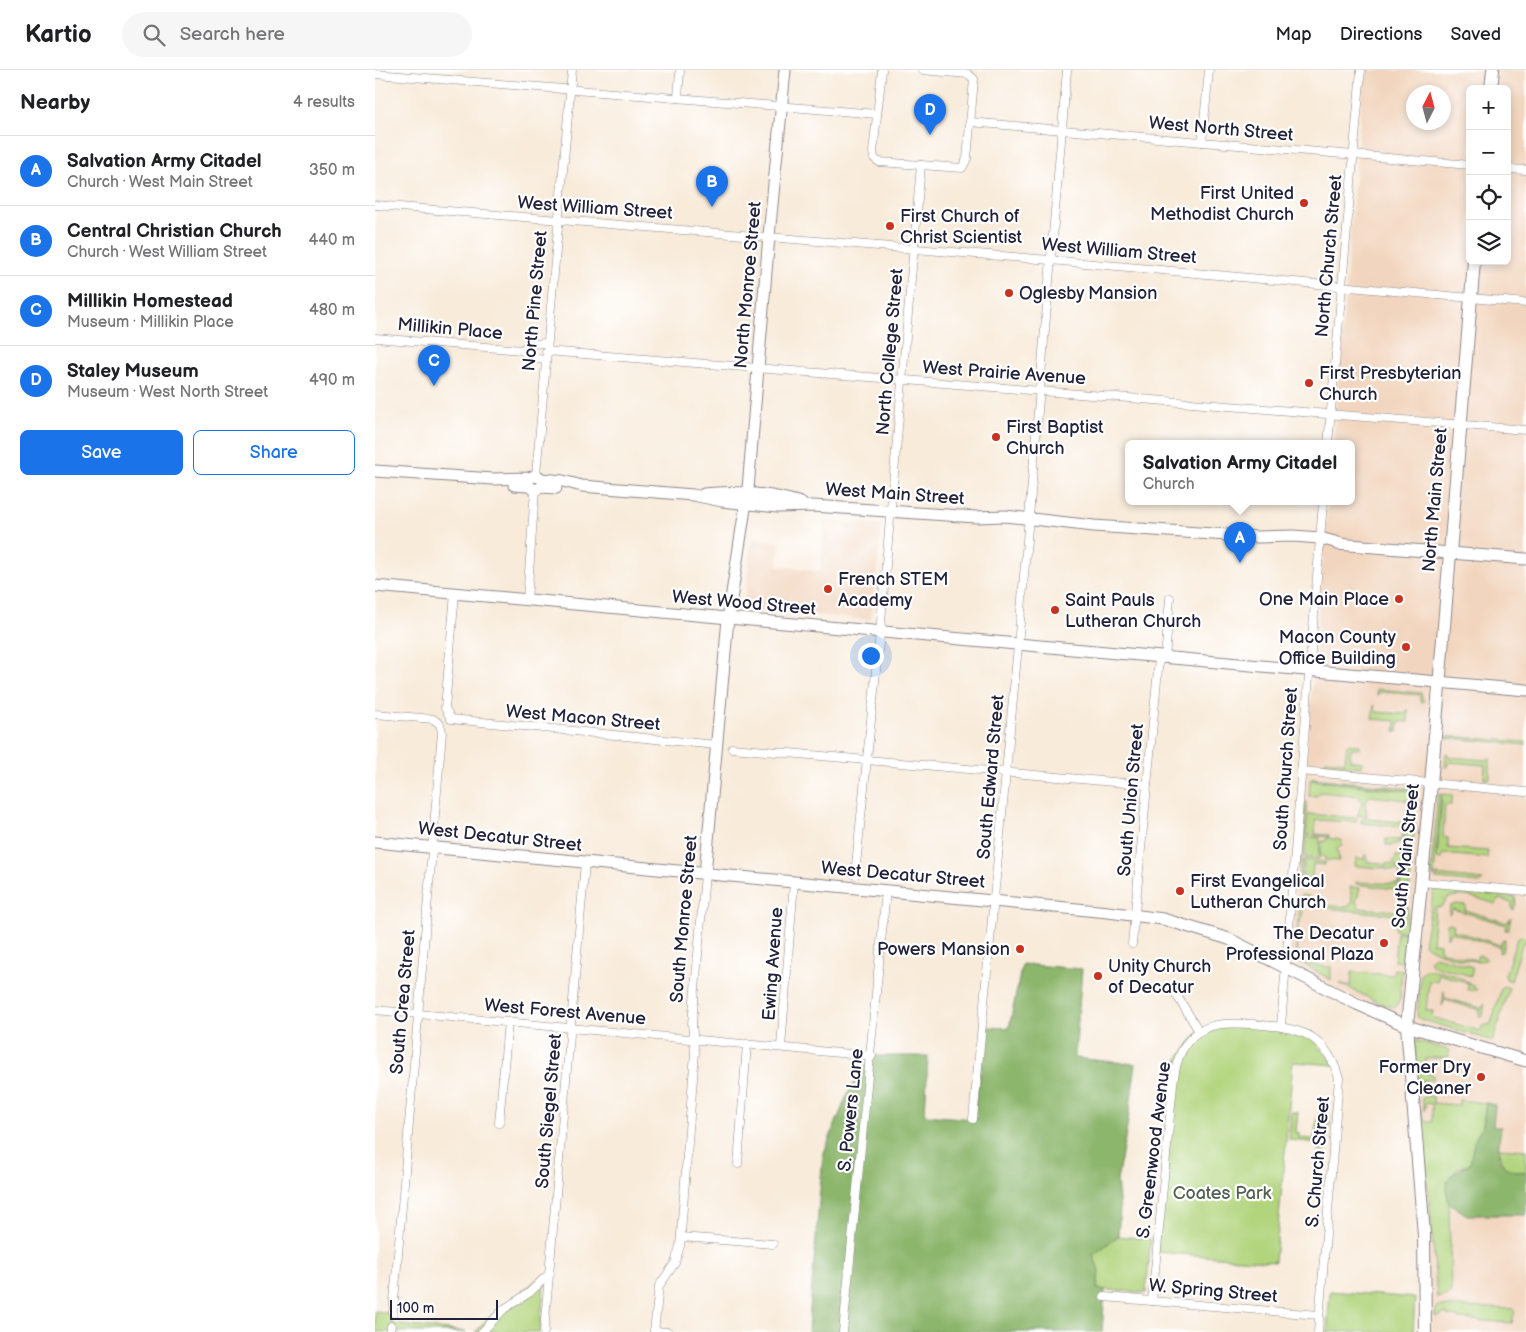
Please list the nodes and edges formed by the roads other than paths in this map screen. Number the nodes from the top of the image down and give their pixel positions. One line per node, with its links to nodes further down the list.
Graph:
1 (572, 70): 13 (street, North Pine Street)
2 (680, 70): 14 (street)
3 (785, 70): 15 (street, North Monroe Street)
4 (882, 70): 16 (street)
5 (922, 70): 6 (street)
6 (928, 70): 17 (street)
7 (1067, 70): 18 (street, South Edward Street)
8 (1209, 70): 19 (street)
9 (1361, 70): 20 (street, North Church Street)
10 (1493, 70): 12 (main road)
11 (375, 74): 13 (street)
12 (1491, 85)
13 (570, 89): 14 (street); 26 (street, North Pine Street)
14 (678, 98): 15 (street)
15 (782, 106): 16 (street); 27 (street, North Monroe Street)
16 (877, 114): 21 (street)
17 (970, 122): 18 (street, West North Street); 21 (street)
18 (1062, 130): 19 (street, West North Street); 29 (street, South Edward Street)
19 (1202, 142): 20 (street, West North Street)
20 (1353, 156): 22 (street, West North Street); 31 (street, North Church Street)
21 (921, 166): 28 (street, North College Street)
22 (1466, 166)
23 (1511, 169): 24 (street)
24 (1526, 170)
25 (375, 205): 26 (street, West William Street)
26 (558, 220): 27 (street, West William Street); 35 (street, North Pine Street)
27 (769, 236): 28 (street, West William Street); 38 (street, North Monroe Street)
28 (913, 248): 29 (street, West William Street); 39 (street, North College Street)
29 (1051, 260): 31 (street, West William Street); 40 (street, South Edward Street)
30 (1474, 265): 32 (main road, North Main Street)
31 (1341, 287): 32 (street, West William Street); 41 (street, North Church Street)
32 (1471, 299): 33 (street, West William Street); 42 (main road, North Main Street)
33 (1526, 303)
34 (375, 338): 36 (street, Millikin Place)
35 (546, 347): 36 (street, Millikin Place); 37 (street, North Pine Street); 38 (street, West Prairie Avenue)
36 (522, 350): 37 (street, Millikin Place)
37 (545, 360): 46 (street, North Pine Street)
38 (759, 370): 39 (street, West Prairie Avenue); 47 (street, North Monroe Street)
39 (903, 381): 40 (street, West Prairie Avenue); 49 (street, North College Street)
40 (1041, 391): 41 (street, West Prairie Avenue); 50 (street, South Edward Street)
41 (1330, 413): 42 (street, West Prairie Avenue); 44 (street, North Church Street)
42 (1459, 424): 43 (street, West Prairie Avenue); 52 (main road, North Main Street)
43 (1526, 430)
44 (1328, 440)
45 (375, 471): 46 (street, West Main Street)
46 (535, 482): 47 (street, West Main Street); 57 (street, North Pine Street)
47 (747, 499): 49 (street, West Main Street); 58 (street, South Monroe Street)
48 (1323, 505): 51 (street)
49 (891, 512): 50 (street, West Main Street); 59 (street, North College Street)
50 (1029, 522): 51 (street, West Main Street); 60 (street, South Edward Street)
51 (1320, 541): 52 (street, West Main Street); 62 (street, South Church Street)
52 (1448, 553): 53 (street, West Main Street); 63 (main road, North Main Street)
53 (1526, 559)
54 (375, 586): 55 (street, West Wood Street)
55 (455, 593): 57 (street, West Wood Street); 66 (street, West Macon Street)
56 (1171, 598): 61 (street, South Union Street)
57 (527, 600): 58 (street, West Wood Street)
58 (728, 619): 59 (street, West Wood Street); 66 (street, South Monroe Street)
59 (880, 633): 60 (street, West Wood Street); 68 (street, North College Street)
60 (1018, 646): 61 (street, West Wood Street); 70 (street, South Edward Street)
61 (1162, 659): 62 (street, West Wood Street); 72 (street, South Union Street)
62 (1308, 670): 63 (street, West Wood Street); 69 (street, South Church Street)
63 (1438, 683): 64 (street, West Wood Street); 71 (main road, South Main Street)
64 (1526, 690)
65 (375, 714): 75 (street, South Crea Street)
66 (716, 745): 77 (street, South Monroe Street)
67 (732, 748): 68 (street)
68 (867, 761): 70 (street); 78 (street, North College Street)
69 (1301, 771): 71 (street); 86 (street, South Church Street)
70 (1006, 774): 72 (street); 83 (street, South Edward Street)
71 (1431, 784): 73 (street); 80 (main road, South Main Street)
72 (1147, 785): 84 (street, South Union Street)
73 (1526, 792)
74 (375, 842): 75 (street, West Decatur Street)
75 (432, 848): 76 (street, West Decatur Street); 89 (street, South Crea Street)
76 (585, 863): 77 (street, West Decatur Street); 93 (street, South Siegel Street)
77 (705, 874): 79 (street, West Decatur Street); 95 (street, South Monroe Street)
78 (855, 875)
79 (794, 882): 81 (street, West Decatur Street); 97 (street, Ewing Avenue)
80 (1421, 882): 82 (street); 92 (main road, South Main Street)
81 (886, 891): 83 (street, West Decatur Street); 98 (street, S. Powers Lane)
82 (1526, 891)
83 (995, 902): 84 (street, West Decatur Street); 100 (street, South Edward Street)
84 (1136, 915): 85 (street, South Union Street); 86 (street, West Decatur Street)
85 (1133, 944)
86 (1286, 967): 91 (street, South Church Street); 92 (street, West Decatur Street)
87 (1174, 991): 94 (street)
88 (375, 1010): 89 (street, West Forest Avenue)
89 (417, 1014): 90 (street, West Forest Avenue); 108 (street, South Crea Street)
90 (507, 1022): 93 (street, West Forest Avenue); 101 (street)
91 (1281, 1026): 94 (street); 109 (street, S. Church Street)
92 (1407, 1026): 99 (street, West Decatur Street); 116 (main road, South Main Street)
93 (572, 1028): 95 (street, West Forest Avenue); 105 (street, South Siegel Street)
94 (1199, 1031): 107 (street, S. Greenwood Avenue)
95 (693, 1040): 96 (street, West Forest Avenue); 103 (street, South Monroe Street)
96 (747, 1044): 97 (street, West Forest Avenue); 102 (street)
97 (781, 1047): 98 (street, West Forest Avenue)
98 (871, 1056): 114 (street, S. Powers Lane)
99 (1526, 1061)
100 (973, 1119)
101 (499, 1123)
102 (738, 1164)
103 (681, 1237): 104 (street); 110 (street, South Monroe Street)
104 (773, 1244)
105 (550, 1273): 111 (street); 112 (street, South Siegel Street)
106 (1104, 1297): 107 (street, W. Spring Street)
107 (1153, 1301): 109 (street, W. Spring Street)
108 (393, 1313)
109 (1319, 1315): 115 (street, S. Church Street)
110 (654, 1331): 113 (street)
111 (482, 1332)
112 (544, 1332)
113 (668, 1332)
114 (843, 1332)
115 (1318, 1332)
116 (1425, 1332)

